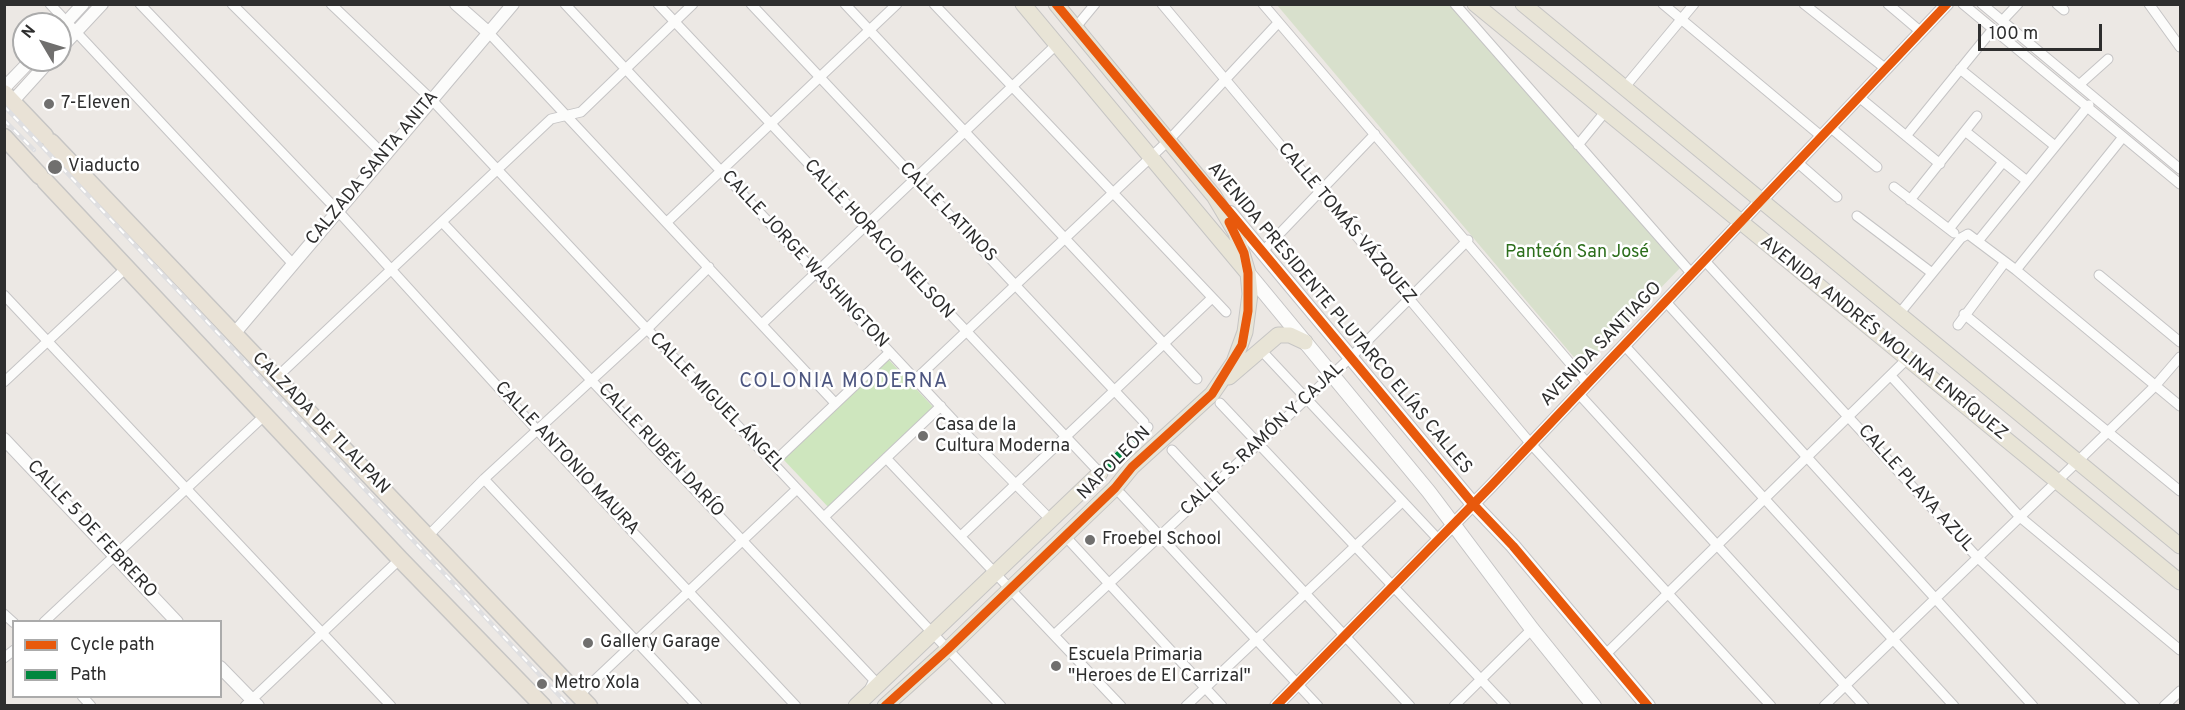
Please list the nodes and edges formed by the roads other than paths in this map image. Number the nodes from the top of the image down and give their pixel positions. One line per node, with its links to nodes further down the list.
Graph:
1 (83, 4): 32 (street)
2 (102, 4): 41 (street)
3 (140, 4): 96 (street, CALLE ANTONIO MAURA)
4 (232, 4): 77 (street)
5 (331, 4): 61 (street, CALLE MIGUEL ÁNGEL)
6 (456, 4): 43 (street)
7 (513, 4): 43 (street, CALZADA SANTA ANITA)
8 (565, 4): 48 (street, CALLE JORGE WASHINGTON)
9 (658, 4): 35 (street, CALLE HORACIO NELSON)
10 (693, 4): 35 (street)
11 (751, 4): 53 (street, CALLE LATINOS)
12 (845, 4): 40 (street)
13 (897, 4): 40 (street)
14 (934, 4): 56 (street)
15 (1023, 4): 45 (main road)
16 (1056, 4): 37 (main road, AVENIDA PRESIDENTE PLUTARCO ELÍAS CALLES)
17 (1095, 4): 37 (street)
18 (1162, 4): 54 (street, CALLE TOMÁS VÁZQUEZ)
19 (1263, 4): 36 (street)
20 (1455, 4): 75 (street)
21 (1475, 4): 63 (main road, AVENIDA ANDRÉS MOLINA ENRÍQUEZ)
22 (1523, 4): 57 (main road, AVENIDA ANDRÉS MOLINA ENRÍQUEZ)
23 (1663, 4): 33 (street)
24 (1694, 4): 33 (street)
25 (1804, 4): 49 (street)
26 (1888, 4): 42 (street)
27 (1947, 4): 42 (street, AVENIDA SANTIAGO)
28 (1963, 4): 38 (street)
29 (1982, 4): 34 (street)
30 (2018, 4): 34 (street)
31 (2148, 4): 46 (street)
32 (72, 16)
33 (1681, 20): 57 (street); 69 (street)
34 (2002, 21): 55 (street)
35 (674, 22): 48 (street); 66 (street, CALLE HORACIO NELSON)
36 (1278, 23): 54 (street); 70 (street)
37 (1076, 27): 74 (main road, AVENIDA PRESIDENTE PLUTARCO ELÍAS CALLES)
38 (1993, 28): 50 (street); 62 (street)
39 (72, 30): 41 (street)
40 (870, 30): 53 (street); 68 (street)
41 (75, 32): 44 (street); 110 (street)
42 (1921, 32): 49 (street, AVENIDA SANTIAGO)
43 (489, 33): 61 (street, CALZADA SANTA ANITA); 64 (street)
44 (72, 35)
45 (1056, 45): 56 (street); 78 (main road)
46 (2181, 47)
47 (2108, 59): 55 (street)
48 (623, 69): 64 (street); 85 (street, CALLE JORGE WASHINGTON)
49 (1886, 69): 59 (street, AVENIDA SANTIAGO)
50 (1960, 69): 71 (street); 76 (street)
51 (23, 72): 58 (street)
52 (35, 72): 58 (street)
53 (820, 78): 66 (street); 86 (street, CALLE LATINOS)
54 (1225, 80): 74 (street); 90 (street, CALLE TOMÁS VÁZQUEZ)
55 (2079, 85): 60 (street)
56 (1011, 88): 68 (street); 91 (street)
57 (1624, 88): 94 (main road, AVENIDA ANDRÉS MOLINA ENRÍQUEZ)
58 (7, 94): 132 (highway, CALZADA DE TLALPAN)
59 (1859, 97): 69 (street, AVENIDA SANTIAGO); 71 (street)
60 (2094, 97): 62 (street); 83 (street)
61 (432, 100): 77 (street, CALZADA SANTA ANITA); 84 (street, CALLE MIGUEL ÁNGEL)
62 (2086, 108): 73 (street); 76 (street)
63 (1605, 112): 75 (street); 100 (main road, AVENIDA ANDRÉS MOLINA ENRÍQUEZ)
64 (566, 115): 84 (street); 99 (street)
65 (1977, 116): 67 (street)
66 (769, 124): 85 (street); 101 (street, CALLE HORACIO NELSON)
67 (1965, 131): 80 (street); 81 (street)
68 (964, 132): 86 (street); 103 (street)
69 (1826, 132): 79 (street, AVENIDA SANTIAGO); 82 (street)
70 (1375, 134): 90 (street); 105 (street)
71 (1906, 136): 81 (street)
72 (4, 137): 112 (highway, CALZADA DE TLALPAN)
73 (2123, 137): 88 (street); 113 (street)
74 (1168, 141): 78 (street); 92 (main road, AVENIDA PRESIDENTE PLUTARCO ELÍAS CALLES)
75 (1578, 145): 118 (street)
76 (2055, 146): 87 (street)
77 (385, 156): 96 (street, CALZADA SANTA ANITA)
78 (1151, 157): 91 (street); 116 (main road)
79 (1797, 162): 93 (street); 94 (street, AVENIDA SANTIAGO)
80 (2003, 162): 87 (street); 102 (street)
81 (1940, 164): 95 (street)
82 (1877, 167)
83 (2181, 169)
84 (497, 171): 98 (street); 130 (street, CALLE MIGUEL ÁNGEL)
85 (721, 171): 99 (street); 115 (street, CALLE JORGE WASHINGTON)
86 (915, 179): 101 (street); 120 (street, CALLE LATINOS)
87 (2027, 181): 106 (street)
88 (2181, 184)
89 (1894, 187): 95 (street)
90 (1319, 192): 107 (street); 123 (street, CALLE TOMÁS VÁZQUEZ)
91 (1112, 193): 103 (street); 122 (street)
92 (1214, 196): 107 (main road, AVENIDA PRESIDENTE PLUTARCO ELÍAS CALLES); 116 (main road, NAPOLEÓN)
93 (1837, 197)
94 (1761, 200): 100 (street, AVENIDA SANTIAGO); 126 (main road, AVENIDA ANDRÉS MOLINA ENRÍQUEZ)
95 (1910, 200): 102 (street)
96 (338, 212): 110 (street, CALZADA SANTA ANITA); 114 (street, CALLE ANTONIO MAURA)
97 (1857, 216): 117 (street)
98 (442, 222): 114 (street); 148 (street, CALLE RUBÉN DARÍO)
99 (667, 222): 111 (street)
100 (1740, 223): 108 (street, AVENIDA SANTIAGO); 142 (main road, AVENIDA ANDRÉS MOLINA ENRÍQUEZ)
101 (865, 227): 115 (street); 131 (street, CALLE HORACIO NELSON)
102 (1949, 229): 104 (street)
103 (1064, 237): 120 (street); 136 (street)
104 (1961, 238): 106 (street); 117 (street)
105 (1468, 240): 123 (street, CALLE S. RAMÓN Y CAJAL); 150 (street)
106 (1979, 240): 109 (street)
107 (1263, 251): 140 (main road, AVENIDA PRESIDENTE PLUTARCO ELÍAS CALLES)
108 (1705, 261): 118 (street, AVENIDA SANTIAGO); 160 (street, CALLE PLAYA AZUL)
109 (2005, 262): 113 (street); 127 (street)
110 (293, 264): 132 (street, CALZADA SANTA ANITA)
111 (709, 267): 128 (street); 130 (street)
112 (126, 268): 133 (street); 159 (highway, CALZADA DE TLALPAN)
113 (2016, 270): 151 (street)
114 (390, 271): 145 (street); 162 (street, CALLE ANTONIO MAURA)
115 (817, 272): 128 (street); 139 (street, CALLE JORGE WASHINGTON)
116 (1248, 273): 134 (main road); 154 (main road, NAPOLEÓN)
117 (1932, 273): 126 (street)
118 (1692, 274): 124 (street, AVENIDA SANTIAGO)
119 (2100, 274): 135 (street)
120 (1014, 284): 131 (street); 152 (street, CALLE LATINOS)
121 (4, 295): 133 (street)
122 (1212, 298): 125 (street); 136 (street)
123 (1409, 300): 140 (street, CALLE S. RAMÓN Y CAJAL); 166 (street, CALLE TOMÁS VÁZQUEZ)
124 (1666, 302): 137 (street, AVENIDA SANTIAGO); 169 (street)
125 (1226, 312)
126 (1899, 314): 171 (main road, AVENIDA ANDRÉS MOLINA ENRÍQUEZ)
127 (1964, 314): 129 (street); 163 (street)
128 (762, 324): 156 (street)
129 (1958, 325)
130 (646, 330): 148 (street); 172 (street, CALLE MIGUEL ÁNGEL)
131 (963, 331): 146 (street); 164 (street, CALLE HORACIO NELSON)
132 (234, 334): 145 (highway, CALZADA DE TLALPAN)
133 (48, 341): 149 (street); 177 (street)
134 (1305, 342): 138 (main road); 143 (main road)
135 (2181, 342)
136 (1165, 344): 147 (street); 152 (street)
137 (1624, 345): 150 (street, AVENIDA SANTIAGO); 182 (street)
138 (1260, 349): 154 (main road); 155 (street)
139 (890, 352): 146 (street, CALLE JORGE WASHINGTON); 156 (street)
140 (1351, 357): 143 (street, CALLE S. RAMÓN Y CAJAL); 184 (main road, AVENIDA PRESIDENTE PLUTARCO ELÍAS CALLES)
141 (2181, 357): 151 (street)
142 (1908, 358): 144 (street); 175 (main road, AVENIDA ANDRÉS MOLINA ENRÍQUEZ)
143 (1332, 375): 155 (street, CALLE S. RAMÓN Y CAJAL); 188 (main road)
144 (1891, 376): 160 (street); 187 (street)
145 (276, 378): 190 (highway, CALZADA DE TLALPAN)
146 (915, 379): 157 (street, CALLE JORGE WASHINGTON)
147 (1197, 379)
148 (592, 380): 162 (street); 195 (street, CALLE RUBÉN DARÍO)
149 (4, 382)
150 (1587, 383): 153 (street, AVENIDA SANTIAGO)
151 (2155, 386): 158 (street); 163 (street)
152 (1114, 391): 161 (street, CALLE LATINOS); 164 (street)
153 (1578, 393): 166 (street, AVENIDA SANTIAGO); 196 (street)
154 (1216, 398): 167 (street); 192 (main road, NAPOLEÓN)
155 (1306, 399): 167 (street, CALLE S. RAMÓN Y CAJAL); 183 (street)
156 (836, 403): 172 (street)
157 (941, 406): 170 (street); 176 (street, CALLE JORGE WASHINGTON)
158 (2181, 406)
159 (265, 415): 177 (street); 201 (highway, CALZADA DE TLALPAN)
160 (1849, 416): 169 (street); 200 (street, CALLE PLAYA AZUL)
161 (1146, 424): 173 (street, NAPOLEÓN)
162 (537, 430): 174 (street); 208 (street, CALLE ANTONIO MAURA)
163 (2108, 431): 171 (street); 180 (street)
164 (1065, 436): 173 (street, CALLE HORACIO NELSON); 176 (street)
165 (4, 439): 199 (street, CALLE 5 DE FEBRERO)
166 (1531, 444): 184 (street, AVENIDA SANTIAGO); 209 (street, CALLE TOMÁS VÁZQUEZ)
167 (1258, 445): 179 (street, CALLE S. RAMÓN Y CAJAL); 197 (street)
168 (1172, 450): 179 (street)
169 (1806, 457): 182 (street); 211 (street)
170 (886, 458): 186 (street); 191 (street)
171 (2078, 461): 175 (street); 198 (main road, AVENIDA ANDRÉS MOLINA ENRÍQUEZ)
172 (773, 463): 178 (street, CALLE MIGUEL ÁNGEL)
173 (1100, 473): 203 (main road, NAPOLEÓN)
174 (484, 479): 190 (street); 221 (street)
175 (2058, 481): 187 (street); 189 (main road, AVENIDA ANDRÉS MOLINA ENRÍQUEZ)
176 (1016, 483): 185 (street, CALLE JORGE WASHINGTON); 191 (street)
177 (187, 487): 199 (street); 215 (street)
178 (797, 489): 186 (street, CALLE MIGUEL ÁNGEL); 195 (street)
179 (1210, 491): 193 (street, CALLE S. RAMÓN Y CAJAL); 210 (street)
180 (2181, 491)
181 (1121, 494): 193 (street)
182 (1763, 498): 196 (street); 219 (street)
183 (1402, 502): 194 (street); 197 (street)
184 (1473, 504): 188 (street, AVENIDA SANTIAGO); 224 (main road, AVENIDA PRESIDENTE PLUTARCO ELÍAS CALLES)
185 (1045, 514)
186 (824, 517): 216 (street, CALLE MIGUEL ÁNGEL)
187 (2020, 517): 200 (street); 223 (street)
188 (1451, 524): 194 (street, AVENIDA SANTIAGO); 214 (main road)
189 (2114, 528): 202 (main road); 204 (main road, AVENIDA ANDRÉS MOLINA ENRÍQUEZ)
190 (428, 536): 231 (highway, CALZADA DE TLALPAN)
191 (960, 536): 203 (street)
192 (1065, 536): 205 (street); 207 (main road, NAPOLEÓN)
193 (1161, 536): 205 (street, CALLE S. RAMÓN Y CAJAL); 220 (street)
194 (1437, 538): 206 (street, AVENIDA SANTIAGO)
195 (743, 540): 208 (street); 238 (street, CALLE RUBÉN DARÍO)
196 (1716, 544): 209 (street); 228 (street)
197 (1355, 546): 206 (street); 210 (street)
198 (2181, 546)
199 (114, 555): 212 (street); 213 (street, CALLE 5 DE FEBRERO)
200 (1977, 558): 211 (street); 256 (street, CALLE PLAYA AZUL)
201 (400, 559): 215 (street); 235 (highway, CALZADA DE TLALPAN)
202 (2181, 568)
203 (995, 573): 207 (street); 216 (main road, NAPOLEÓN)
204 (2181, 582)
205 (1109, 584): 217 (street, CALLE S. RAMÓN Y CAJAL); 229 (street)
206 (1392, 584): 218 (street, AVENIDA SANTIAGO); 226 (street)
207 (1010, 588): 217 (street); 222 (main road, NAPOLEÓN)
208 (689, 591): 221 (street); 237 (street, CALLE ANTONIO MAURA)
209 (1669, 591): 224 (street); 251 (street, CALLE TOMÁS VÁZQUEZ)
210 (1305, 592): 218 (street); 220 (street)
211 (1934, 598): 219 (street); 255 (street)
212 (45, 620)
213 (176, 620)
214 (1532, 629): 226 (street); 249 (main road)
215 (323, 632): 232 (street); 234 (street)
216 (932, 633): 222 (street, CALLE MIGUEL ÁNGEL); 239 (main road, NAPOLEÓN)
217 (1054, 635): 241 (street)
218 (1344, 636): 227 (street, AVENIDA SANTIAGO); 246 (street)
219 (1893, 638): 228 (street); 254 (street)
220 (1257, 639): 227 (street); 229 (street)
221 (636, 641): 231 (street); 236 (street)
222 (948, 649): 233 (main road, NAPOLEÓN); 240 (street, CALLE MIGUEL ÁNGEL)
223 (2181, 650)
224 (1605, 655): 250 (main road, AVENIDA PRESIDENTE PLUTARCO ELÍAS CALLES)
225 (222, 668): 232 (street)
226 (1481, 679): 247 (street); 248 (street)
227 (1297, 684): 244 (street, AVENIDA SANTIAGO); 245 (street)
228 (1845, 685): 252 (street); 253 (street)
229 (1205, 687): 242 (street); 243 (street)
230 (2181, 691): 257 (street)
231 (584, 700)
232 (251, 703)
233 (893, 703)
234 (391, 705)
235 (543, 705)
236 (697, 705)
237 (796, 705)
238 (850, 705)
239 (856, 705)
240 (1001, 705)
241 (1120, 705)
242 (1186, 705)
243 (1222, 705)
244 (1276, 705)
245 (1318, 705)
246 (1410, 705)
247 (1454, 705)
248 (1506, 705)
249 (1594, 705)
250 (1648, 705)
251 (1772, 705)
252 (1824, 705)
253 (1864, 705)
254 (1954, 705)
255 (2033, 705)
256 (2135, 705)
257 (2164, 705)

